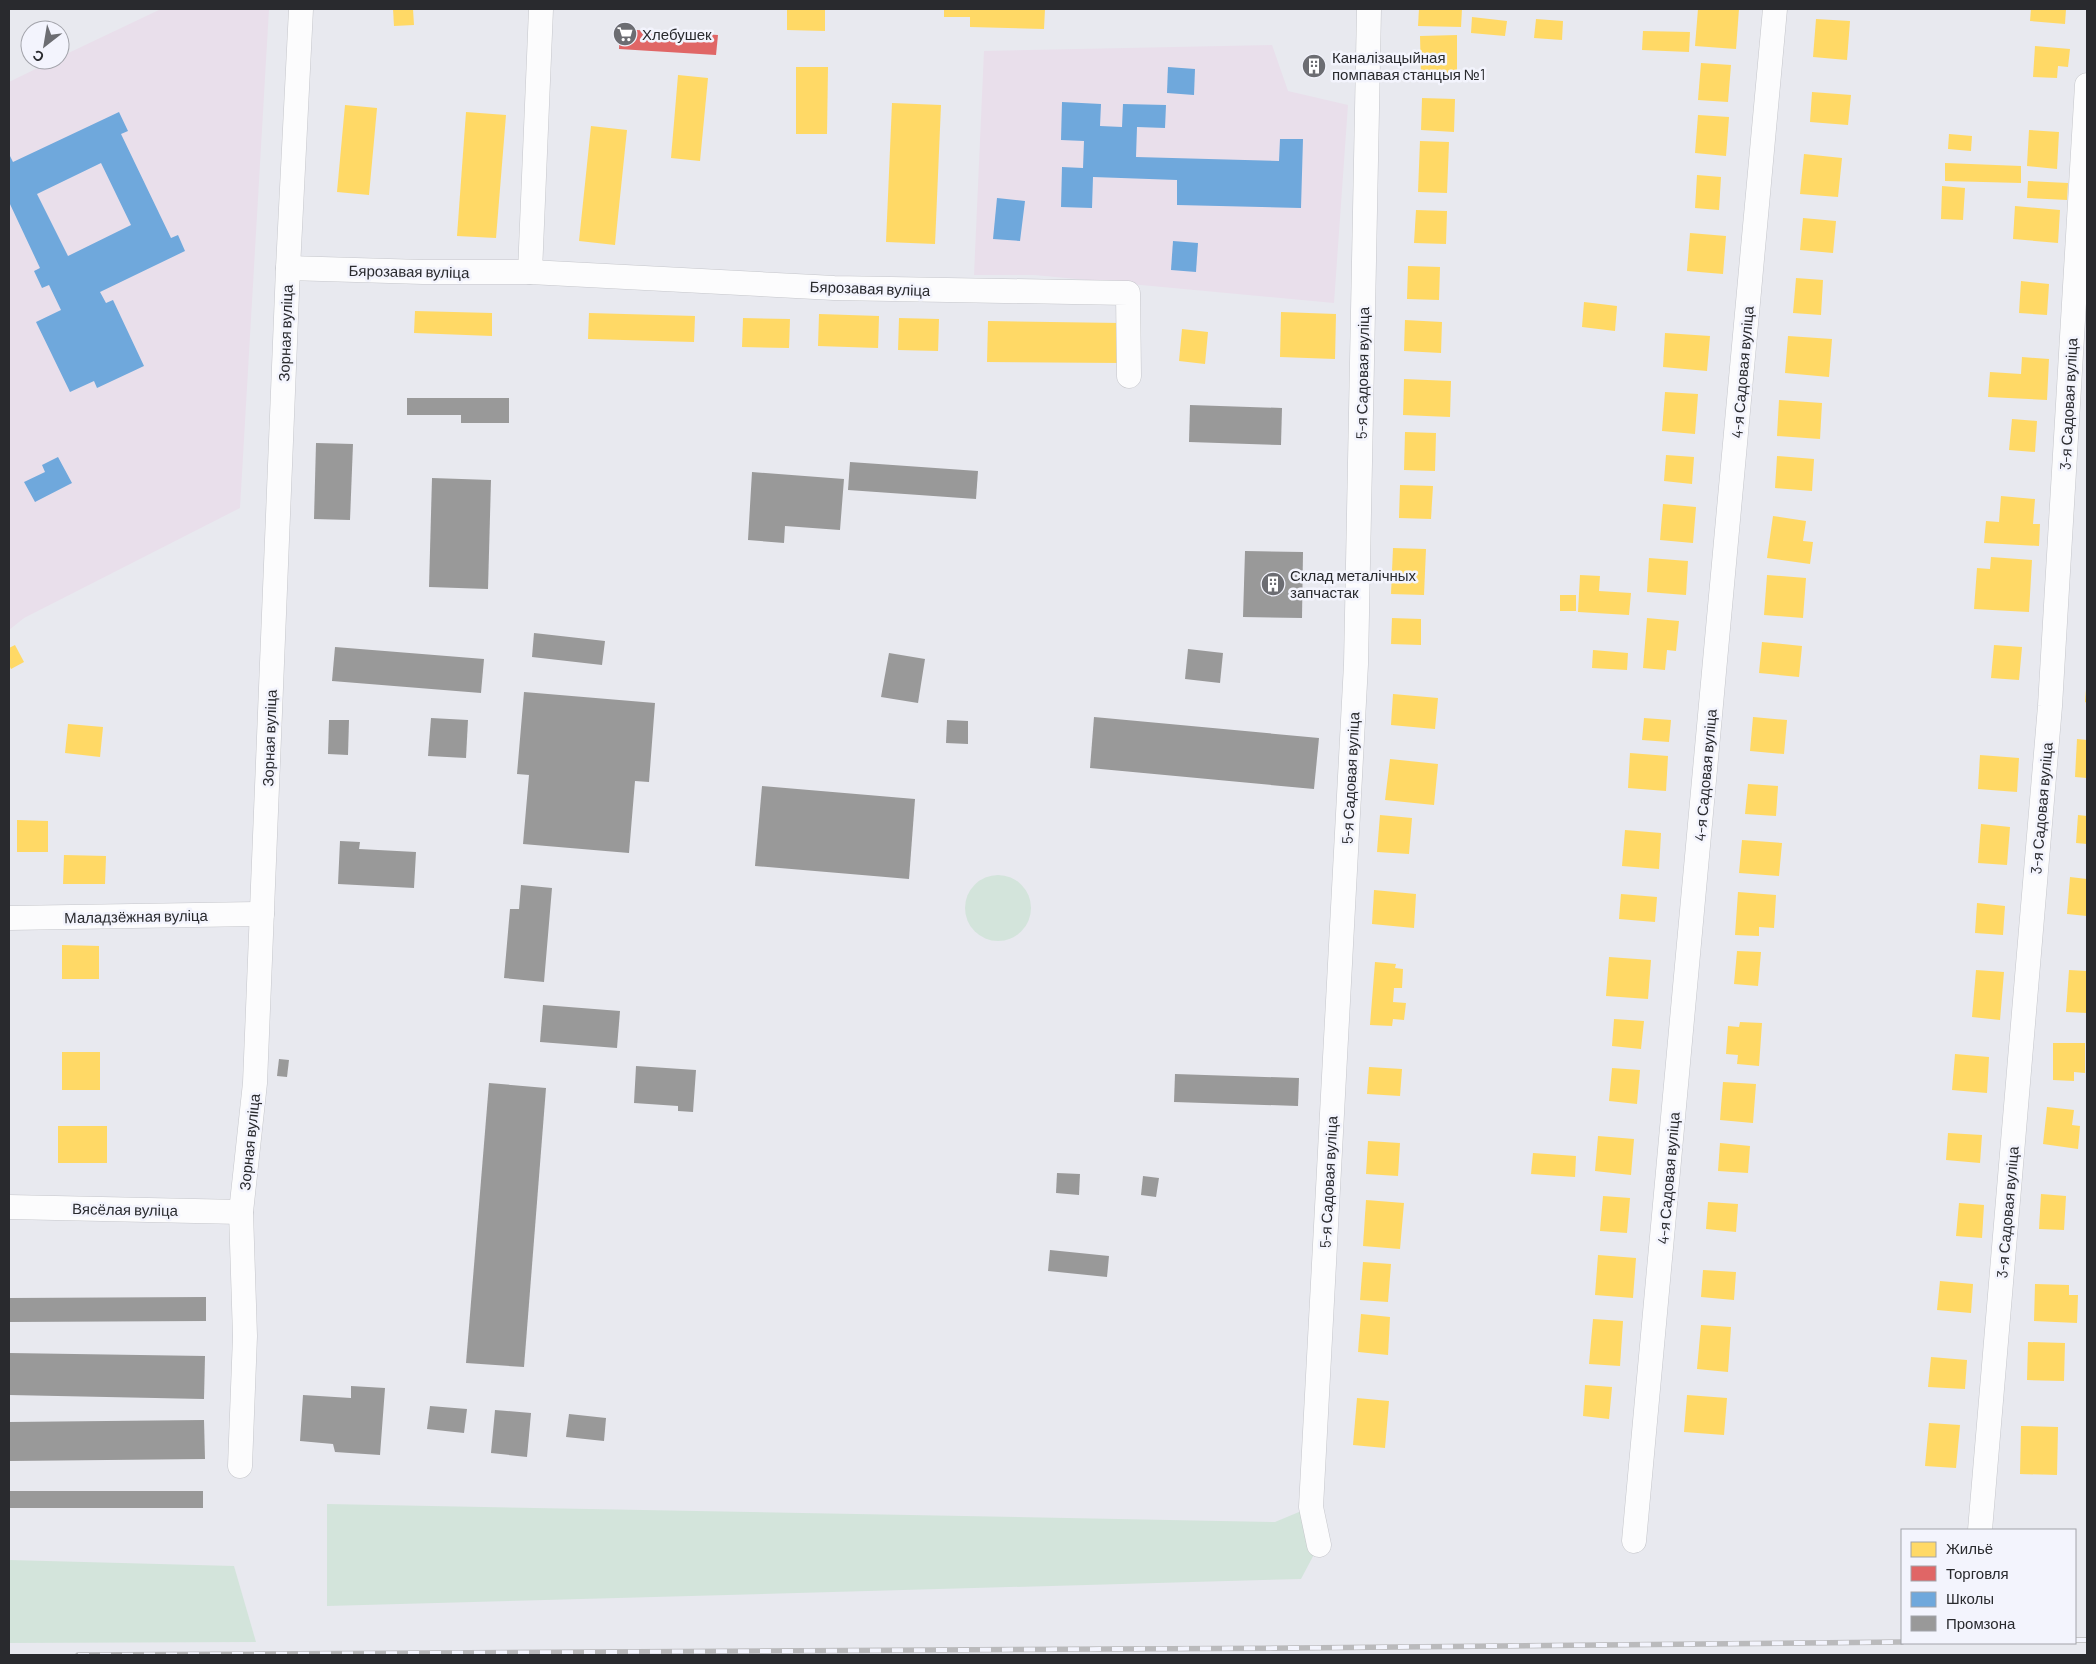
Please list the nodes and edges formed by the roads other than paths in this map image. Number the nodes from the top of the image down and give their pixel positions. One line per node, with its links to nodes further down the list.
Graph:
1 (301, 9): 6 (street, Зорная вуліца)
2 (541, 9): 7 (street)
3 (1369, 9): 16 (street, 5-я Садовая вуліца)
4 (1775, 9): 15 (street, 4-я Садовая вуліца)
5 (2087, 85): 14 (street, 3-я Садовая вуліца)
6 (288, 268): 7 (street, Бярозавая вуліца); 9 (street, Зорная вуліца)
7 (530, 272): 8 (street, Бярозавая вуліца)
8 (1129, 376)
9 (262, 914): 10 (street, Маладзёжная вуліца); 12 (street, Зорная вуліца)
10 (9, 918)
11 (9, 1207): 12 (street, Вясёлая вуліца)
12 (241, 1212): 13 (street, Зорная вуліца)
13 (240, 1466)
14 (1980, 1529)
15 (1634, 1541)
16 (1319, 1545)

